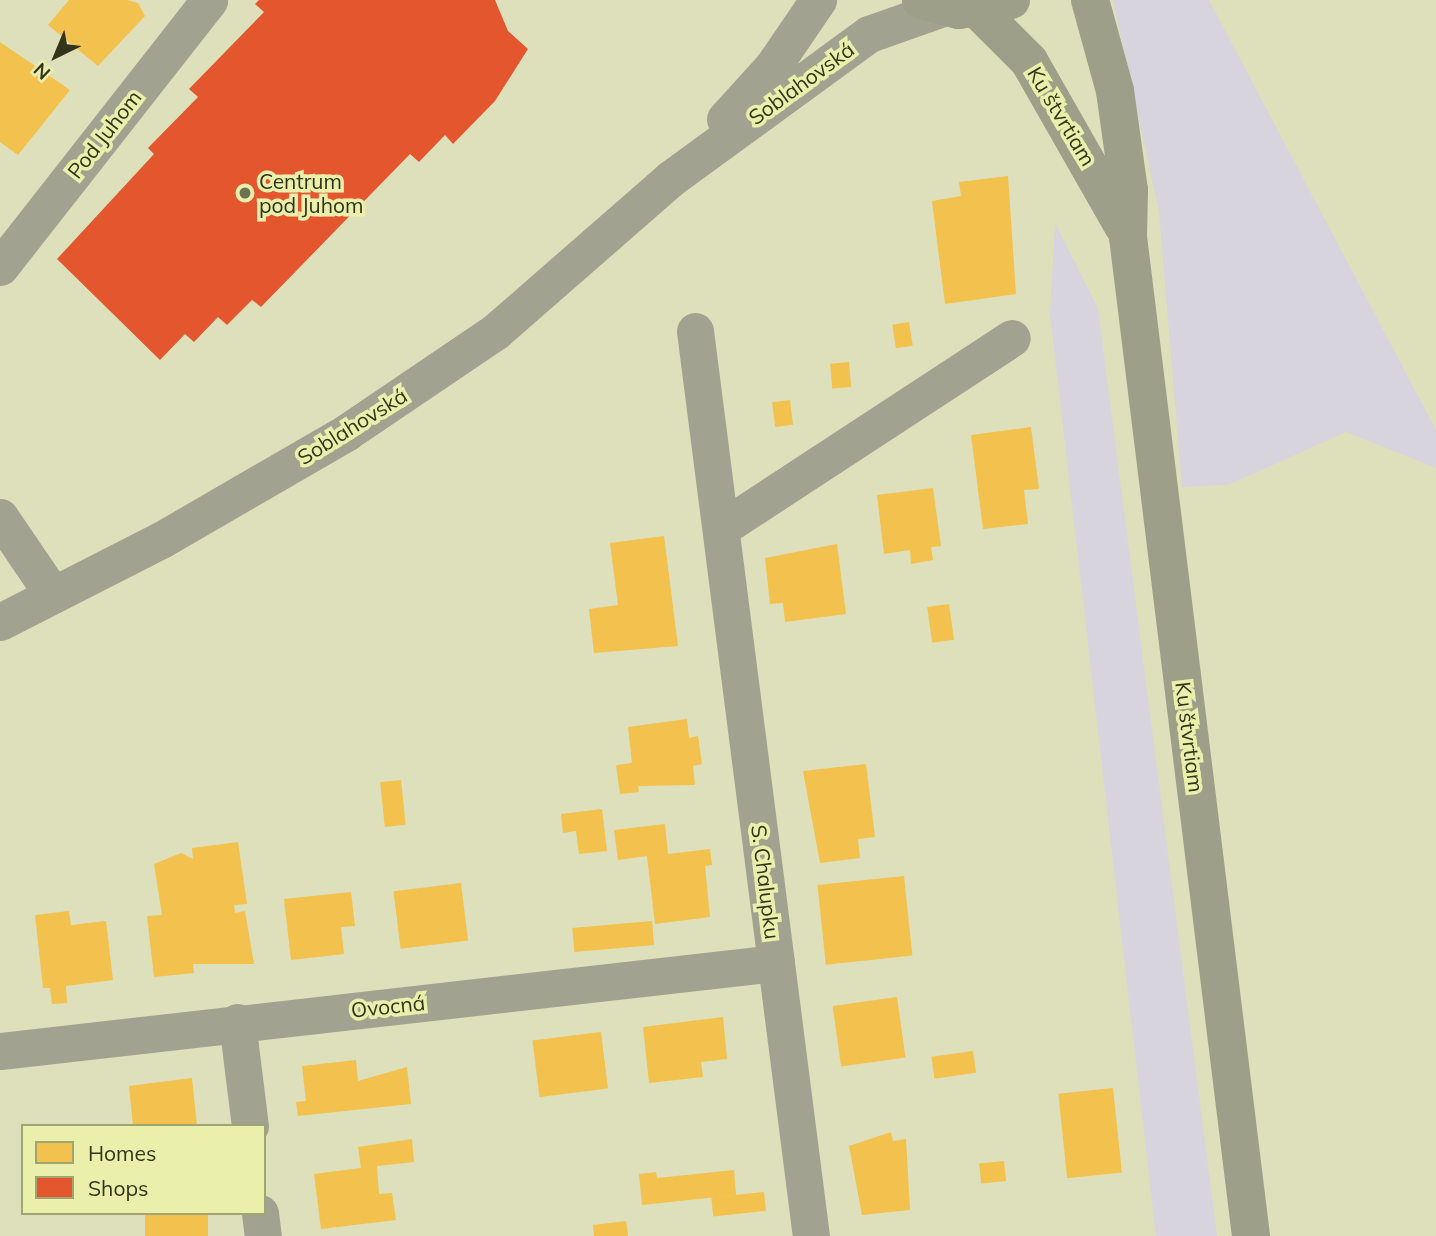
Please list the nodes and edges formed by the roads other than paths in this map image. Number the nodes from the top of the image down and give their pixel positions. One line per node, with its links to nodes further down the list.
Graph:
1 (209, 0): 9 (street, Pod Juhom)
2 (798, 0): 6 (street, Soblahovská)
3 (818, 0): 6 (street, Soblahovská)
4 (1090, 0): 8 (street, Ku štvrtiam)
5 (963, 4): 7 (street, Soblahovská); 8 (street, Ku štvrtiam)
6 (773, 66): 7 (street, Soblahovská)
7 (670, 179): 14 (street, Soblahovská)
8 (1128, 237): 23 (street, Ku štvrtiam)
9 (0, 267)
10 (695, 331): 13 (street, S. Chalupku)
11 (1012, 338): 13 (street)
12 (0, 517): 14 (street)
13 (723, 527): 16 (street, S. Chalupku)
14 (53, 594): 15 (street, Soblahovská)
15 (0, 622)
16 (776, 962): 17 (street, Ovocná); 22 (street, S. Chalupku)
17 (237, 1022): 18 (street, Ovocná); 19 (street)
18 (0, 1051)
19 (250, 1124)
20 (260, 1215): 21 (street)
21 (263, 1236)
22 (811, 1236)
23 (1251, 1236)

